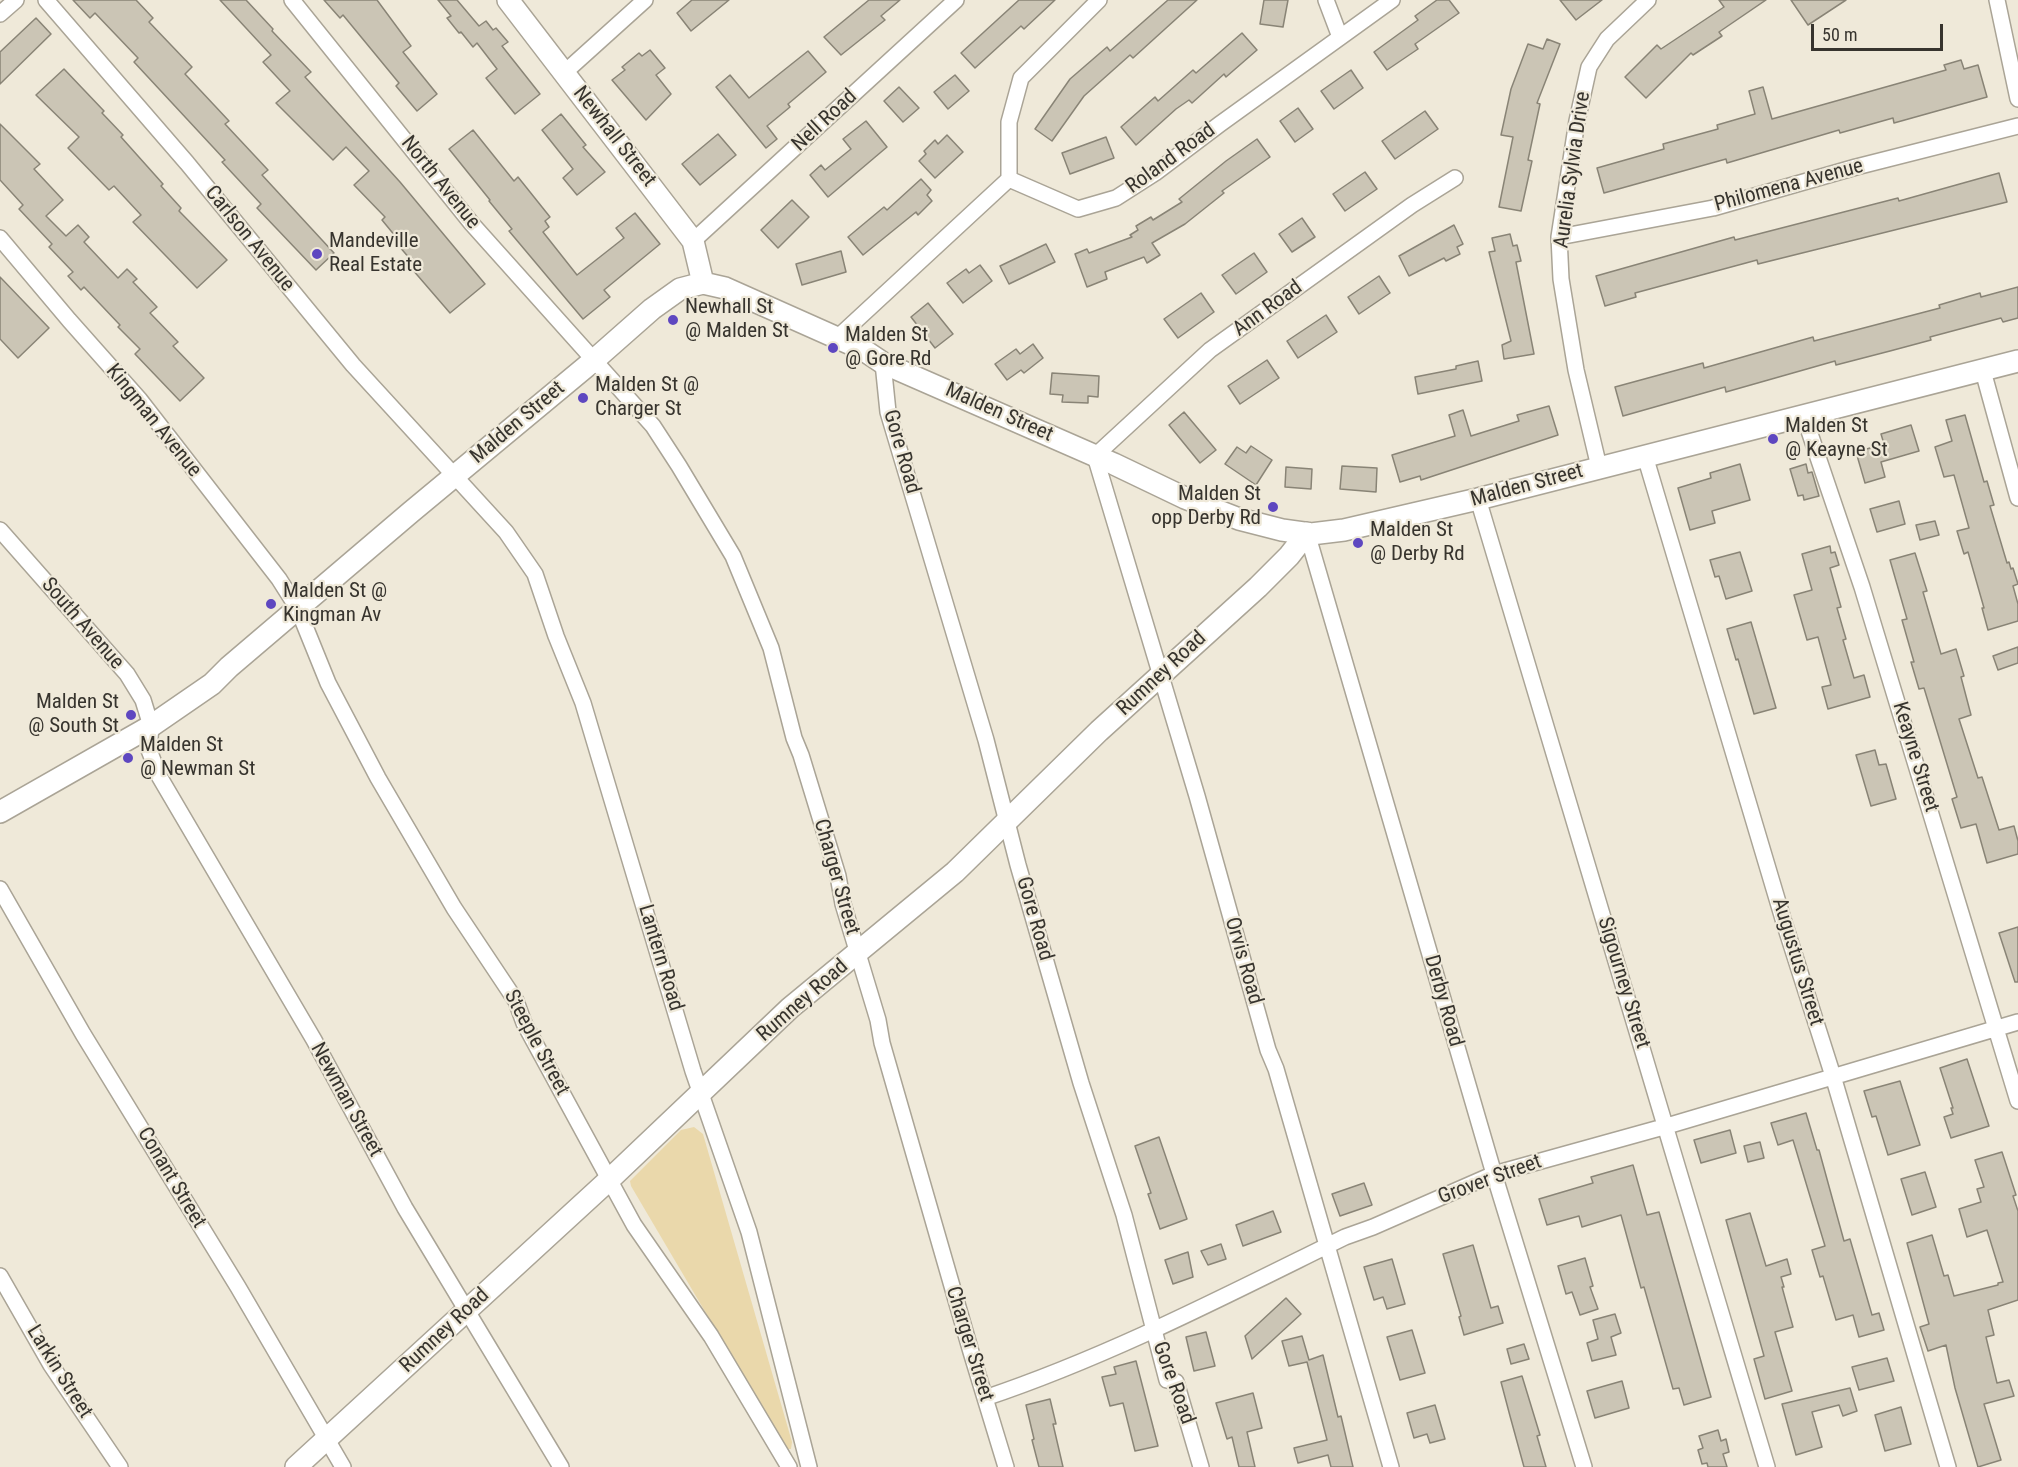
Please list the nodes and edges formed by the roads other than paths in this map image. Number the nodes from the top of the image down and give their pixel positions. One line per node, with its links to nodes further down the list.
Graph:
1 (16, 0): 12 (street)
2 (46, 0): 32 (street, Carlson Avenue)
3 (292, 0): 24 (street, North Avenue)
4 (508, 0): 14 (street, Newhall Street)
5 (645, 0): 14 (street)
6 (956, 0): 21 (street, Nell Road)
7 (1099, 0): 18 (street)
8 (1326, 0): 13 (street)
9 (1392, 0): 13 (street, Roland Road)
10 (1648, 0): 19 (street, Aurelia Sylvia Drive)
11 (1997, 0): 15 (street)
12 (0, 14)
13 (1340, 37): 18 (street, Roland Road)
14 (564, 73): 21 (street, Newhall Street)
15 (2018, 99)
16 (2018, 126): 19 (street, Philomena Avenue)
17 (1455, 178): 29 (street, Ann Road)
18 (1009, 179): 23 (street)
19 (1559, 237): 31 (street, Aurelia Sylvia Drive)
20 (0, 238): 37 (street, Kingman Avenue)
21 (693, 241): 22 (street, Newhall Street)
22 (703, 283): 23 (street, Malden Street); 24 (street, Malden Street)
23 (837, 338): 26 (street, Malden Street)
24 (593, 361): 32 (street, Malden Street); 43 (street, Charger Street)
25 (2018, 361): 27 (street, Malden Street)
26 (884, 363): 29 (street, Malden Street); 41 (street, Gore Road)
27 (1983, 371): 28 (street, Malden Street); 33 (street)
28 (1804, 416): 30 (street, Malden Street); 45 (street, Keayne Street)
29 (1095, 456): 36 (street, Malden Street); 38 (street, Orvis Road)
30 (1645, 456): 31 (street, Malden Street); 46 (street, Augustus Street)
31 (1599, 467): 34 (street, Malden Street)
32 (455, 476): 37 (street, Malden Street); 47 (street, Lantern Road)
33 (2018, 498)
34 (1478, 499): 36 (street, Malden Street); 49 (street, Sigourney Street)
35 (0, 530): 39 (street, South Avenue)
36 (1307, 533): 38 (street, Rumney Road); 50 (street, Derby Road)
37 (298, 609): 39 (street, Malden Street); 51 (street, Steeple Street)
38 (1160, 675): 41 (street, Rumney Road); 52 (street, Orvis Road)
39 (151, 726): 40 (street, Malden Street); 54 (street, Newman Street)
40 (0, 812)
41 (1007, 821): 43 (street, Rumney Road); 55 (street, Gore Road)
42 (0, 889): 57 (street, Conant Street)
43 (858, 954): 47 (street, Rumney Road); 56 (street, Charger Street)
44 (2018, 1022): 45 (street, Grover Street)
45 (1996, 1028): 46 (street, Grover Street); 48 (street, Keayne Street)
46 (1833, 1076): 49 (street, Grover Street); 69 (street, Augustus Street)
47 (701, 1093): 51 (street, Rumney Road); 63 (street, Lantern Road)
48 (2018, 1101)
49 (1666, 1126): 50 (street, Grover Street); 68 (street, Sigourney Street)
50 (1494, 1174): 52 (street, Grover Street); 67 (street, Derby Road)
51 (610, 1179): 54 (street, Rumney Road); 62 (street, Steeple Street)
52 (1326, 1246): 55 (street, Grover Street); 66 (street, Orvis Road)
53 (0, 1276): 58 (street, Larkin Street)
54 (468, 1311): 57 (street, Rumney Road); 61 (street, Newman Street)
55 (1154, 1330): 56 (street, Grover Street); 65 (street, Gore Road)
56 (985, 1398): 64 (street, Charger Street)
57 (326, 1439): 59 (street, Rumney Road); 60 (street, Conant Street)
58 (120, 1467)
59 (296, 1467)
60 (343, 1467)
61 (561, 1467)
62 (789, 1467)
63 (809, 1467)
64 (1006, 1467)
65 (1202, 1467)
66 (1391, 1467)
67 (1584, 1467)
68 (1767, 1467)
69 (1948, 1467)

